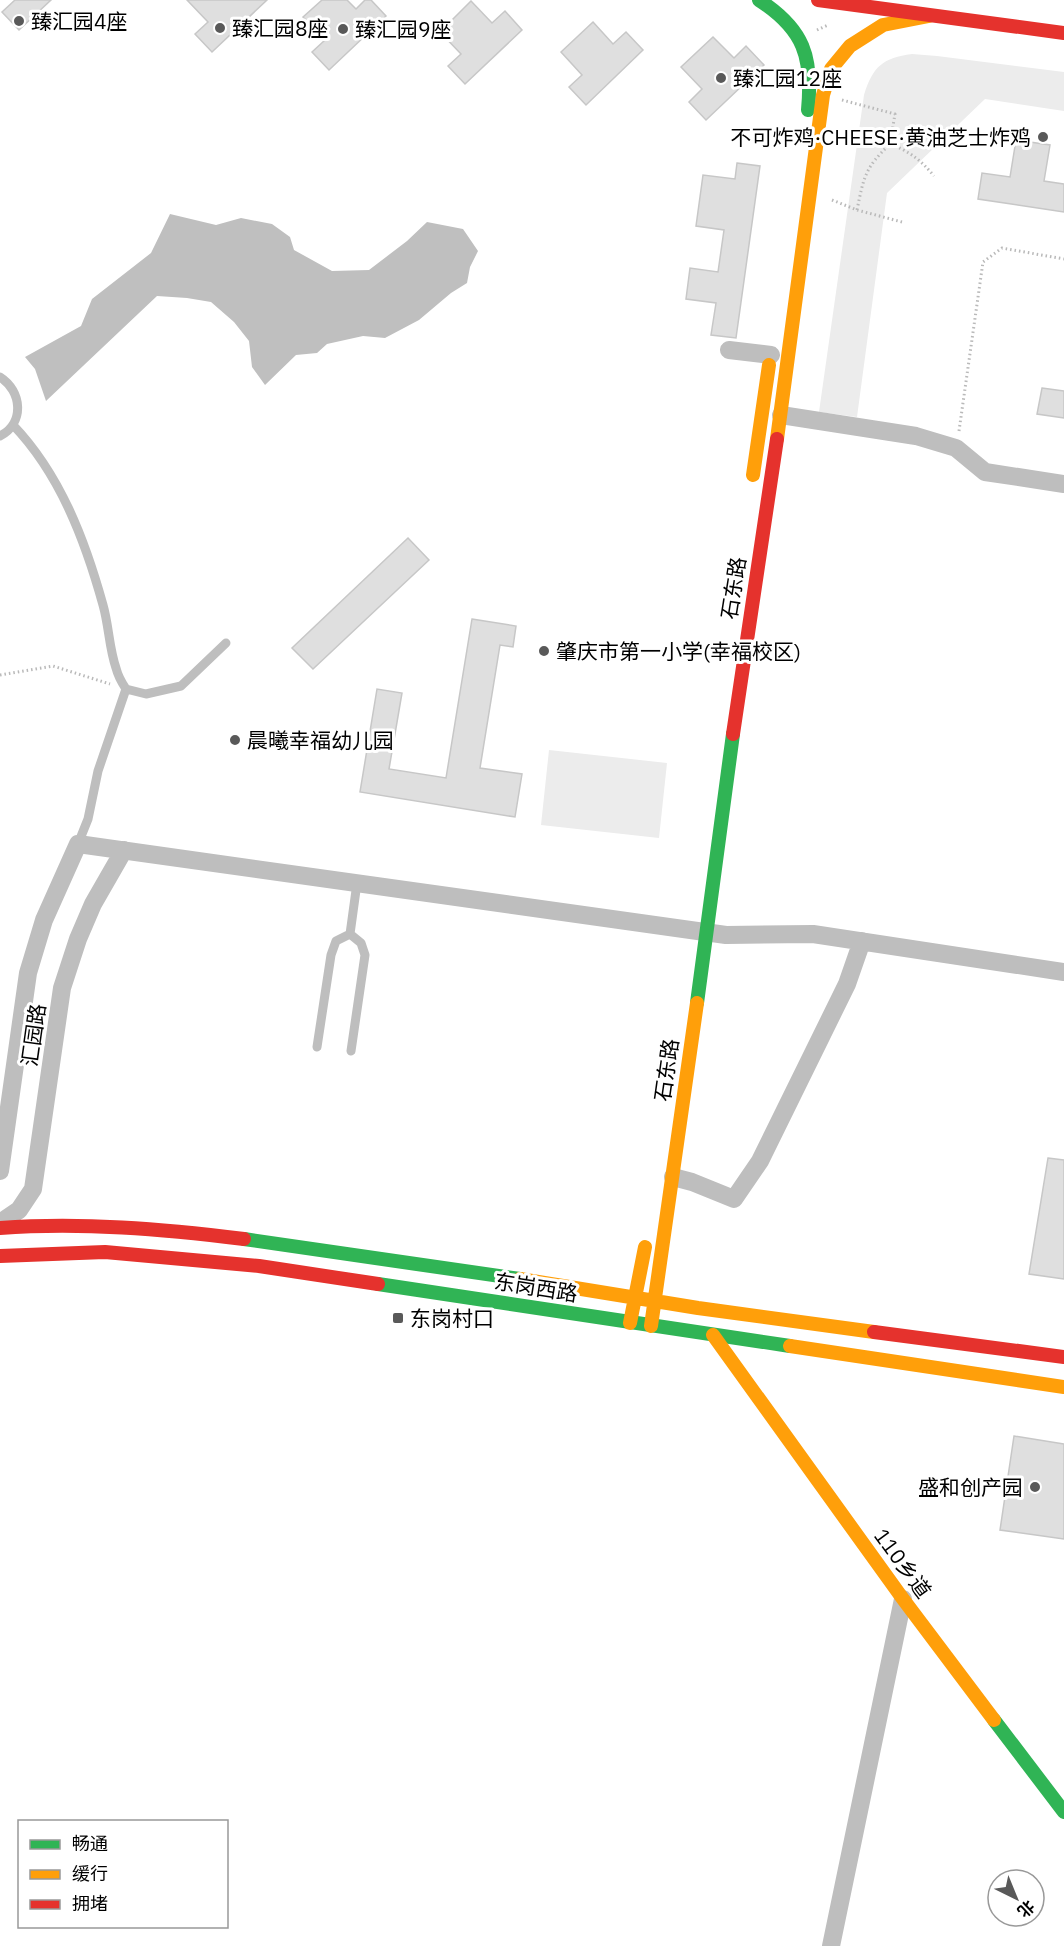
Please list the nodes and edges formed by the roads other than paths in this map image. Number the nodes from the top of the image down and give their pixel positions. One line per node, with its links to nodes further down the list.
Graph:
1 (759, 0): 5 (street)
2 (818, 0): 3 (street)
3 (929, 16): 4 (street); 9 (street, 石东路)
4 (1064, 33)
5 (801, 158)
6 (729, 350): 7 (street)
7 (772, 350): 13 (street)
8 (0, 376): 10 (lane)
9 (781, 414): 12 (street); 19 (street, 石东路)
10 (13, 425): 11 (lane); 15 (lane)
11 (0, 436)
12 (1064, 484)
13 (750, 494)
14 (226, 643): 15 (lane)
15 (126, 689): 16 (lane)
16 (78, 844): 17 (street); 25 (street, 汇园路)
17 (124, 850): 18 (street); 27 (street, 汇园路)
18 (357, 883): 19 (street); 20 (lane)
19 (692, 929): 21 (street); 26 (street, 石东路)
20 (350, 934): 23 (lane); 24 (lane)
21 (862, 941): 22 (street); 26 (street)
22 (1064, 972)
23 (317, 1047)
24 (351, 1052)
25 (0, 1171)
26 (673, 1177): 32 (street, 石东路)
27 (0, 1223)
28 (0, 1228): 31 (street, 东岗西路)
29 (647, 1228): 31 (street)
30 (0, 1256): 33 (street, 东岗西路)
31 (635, 1298): 32 (street, 东岗西路); 33 (street)
32 (654, 1301): 34 (street, 石东路); 36 (street, 东岗西路)
33 (630, 1323): 34 (street, 东岗西路)
34 (651, 1326): 35 (street, 东岗西路)
35 (713, 1335): 37 (street, 东岗西路); 38 (street, 110乡道)
36 (1064, 1357)
37 (1064, 1386)
38 (903, 1599): 39 (street, 110乡道); 40 (street)
39 (1064, 1812)
40 (831, 1946)

